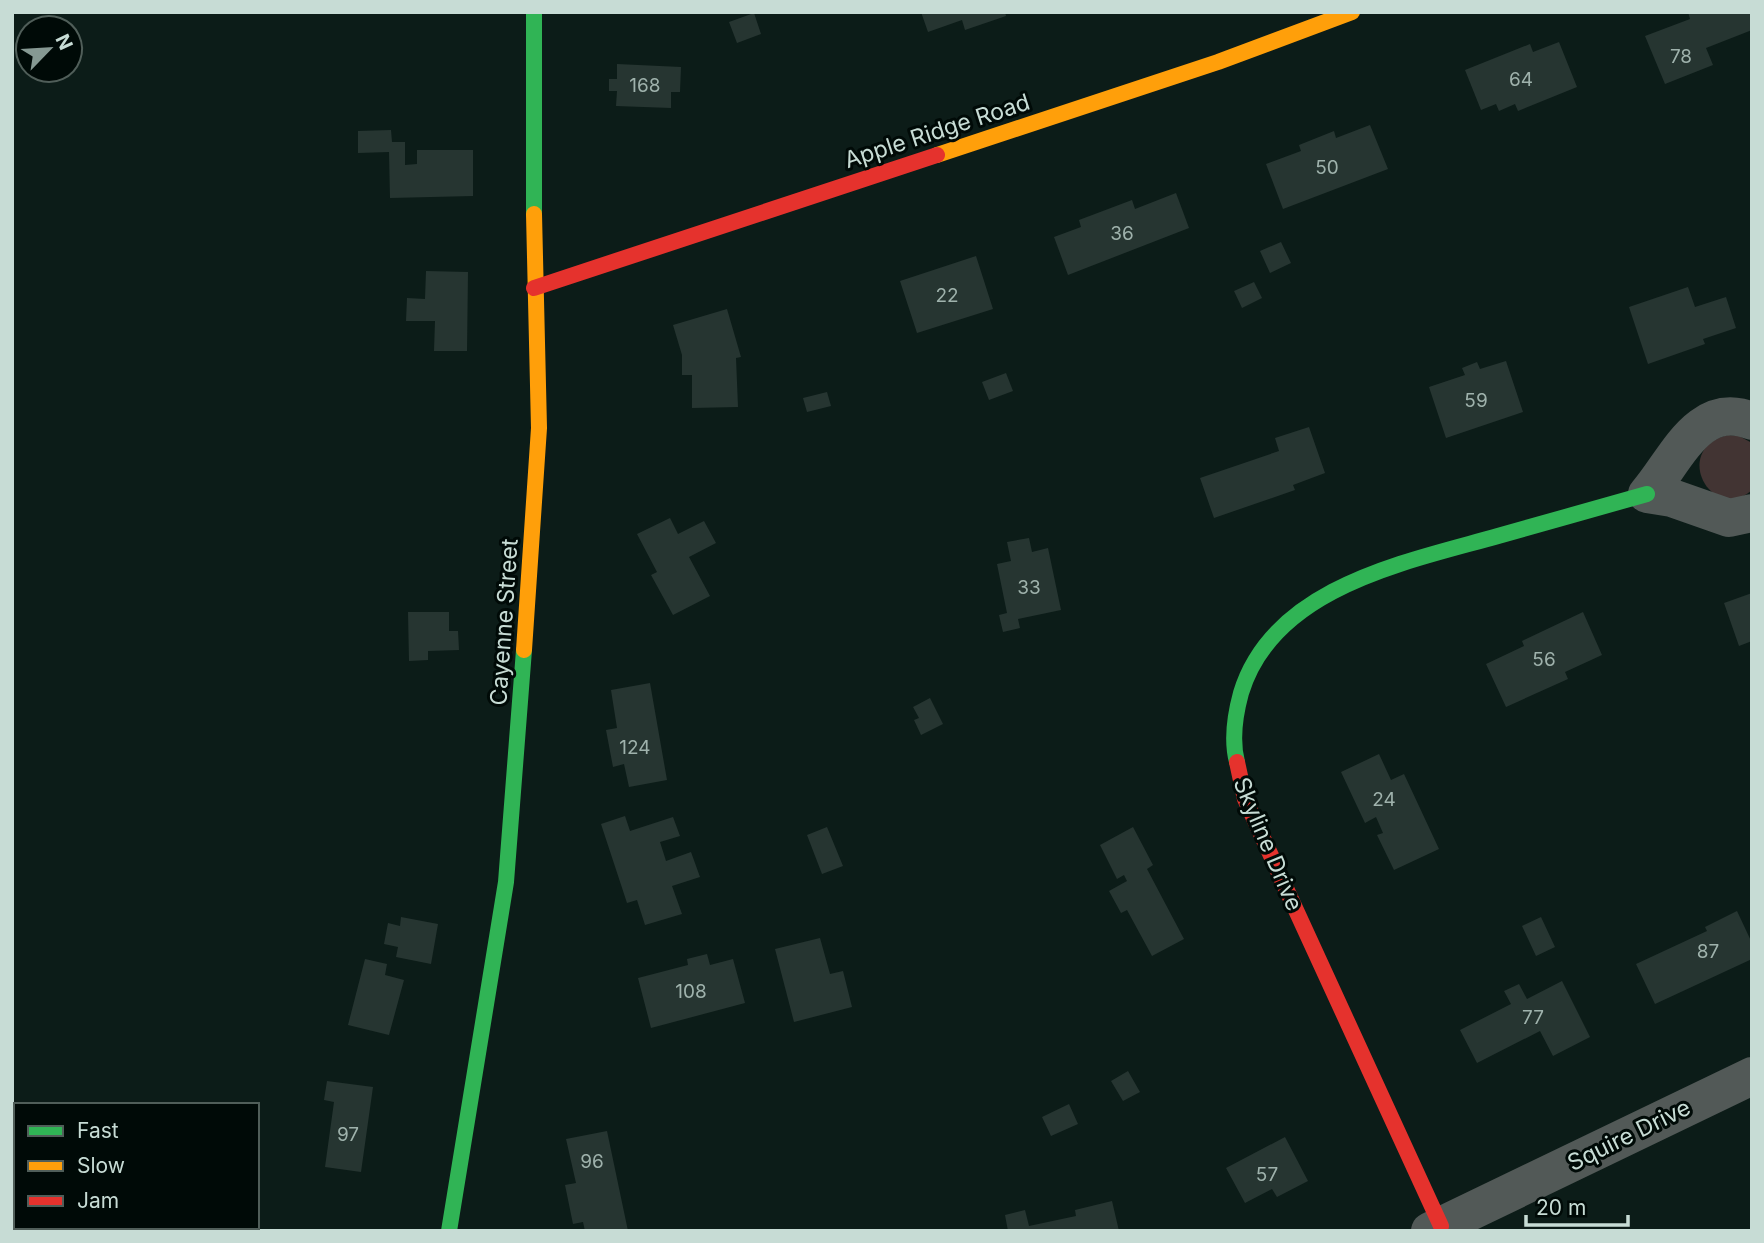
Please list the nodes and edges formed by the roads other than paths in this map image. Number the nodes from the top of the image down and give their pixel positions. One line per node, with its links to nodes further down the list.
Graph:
1 (534, 12): 3 (street, Cayenne Street)
2 (1352, 12): 3 (street, Apple Ridge Road)
3 (534, 288): 9 (street, Cayenne Street)
4 (1752, 421): 5 (street)
5 (1647, 494): 6 (street, Skyline Drive); 8 (street, Skyline Drive)
6 (1752, 513)
7 (1752, 1076): 8 (street, Squire Drive)
8 (1436, 1228)
9 (449, 1231)

